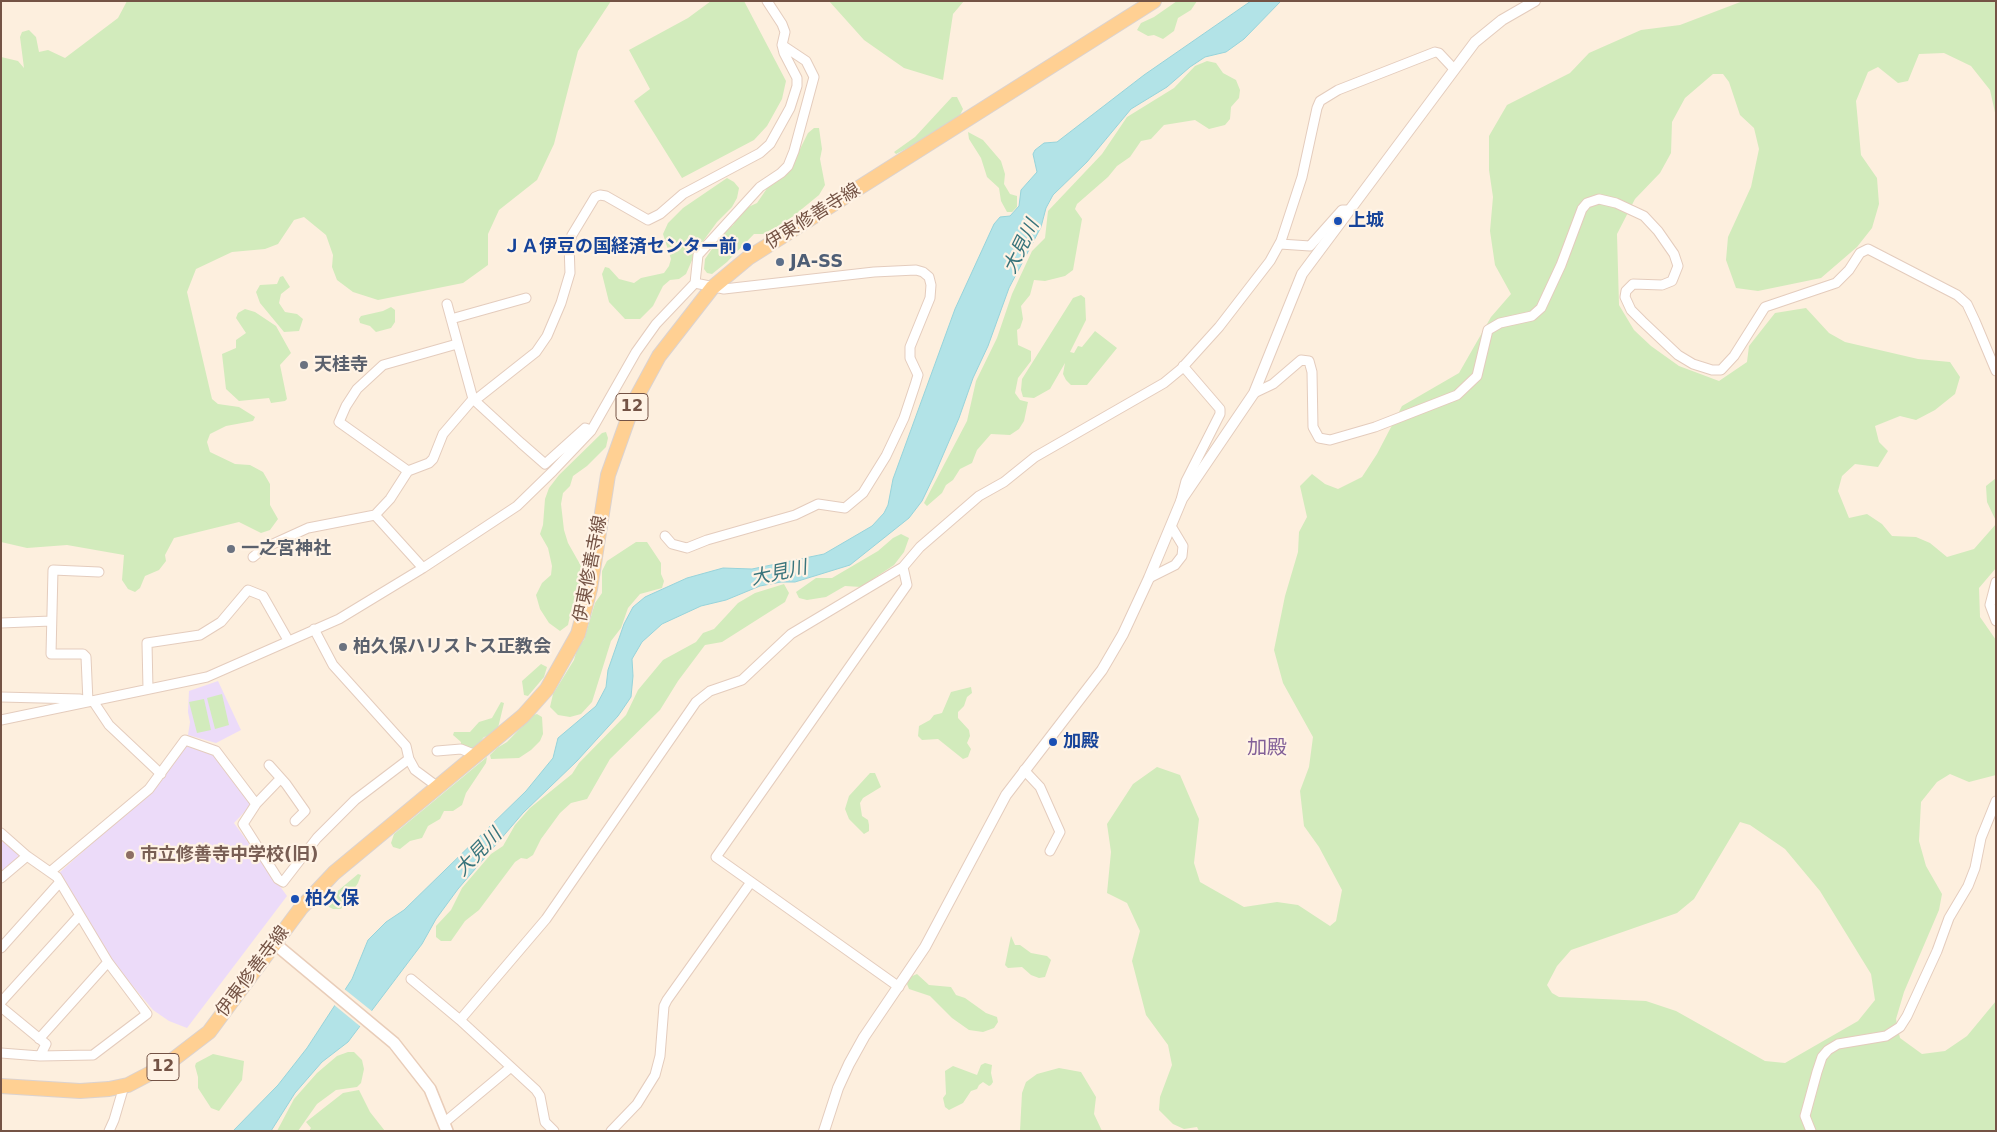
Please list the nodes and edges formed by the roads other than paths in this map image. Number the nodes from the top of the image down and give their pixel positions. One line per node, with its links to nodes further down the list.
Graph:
1 (767, 1): 4 (street)
2 (1154, 1): 9 (main road, 伊東修善寺線 / 12)
3 (1535, 1): 5 (street)
4 (782, 45): 8 (street); 17 (street)
5 (1454, 69): 6 (street); 7 (street)
6 (1349, 210): 7 (street); 16 (street)
7 (1280, 244): 14 (street)
8 (695, 283): 9 (street); 18 (street)
9 (712, 288): 23 (street); 40 (main road, 伊東修善寺線 / 12)
10 (526, 298): 12 (street)
11 (447, 304): 12 (street)
12 (451, 319): 13 (street)
13 (458, 344): 17 (street); 19 (street)
14 (1184, 366): 20 (street); 25 (street)
15 (1996, 371): 16 (street)
16 (1254, 393): 20 (street)
17 (473, 400): 18 (street); 19 (street)
18 (591, 431): 26 (street)
19 (408, 471): 21 (street)
20 (1180, 503): 22 (street)
21 (375, 515): 24 (street); 26 (street)
22 (1171, 526): 28 (street); 28 (street)
23 (665, 536)
24 (253, 557)
25 (903, 567): 56 (street); 65 (street)
26 (423, 568): 33 (street)
27 (99, 572): 31 (street)
28 (1149, 578): 43 (street)
29 (1996, 582): 30 (street)
30 (1996, 620)
31 (51, 622): 32 (street); 37 (street)
32 (1, 623)
33 (314, 629): 34 (street); 41 (street)
34 (288, 640): 35 (street); 35 (street)
35 (148, 689): 37 (street)
36 (1, 696): 37 (street)
37 (91, 701): 38 (street); 44 (street)
38 (1, 720)
39 (437, 751): 40 (street)
40 (476, 755): 46 (main road, 伊東修善寺線 / 12)
41 (409, 760): 46 (street); 48 (street)
42 (269, 765): 45 (street)
43 (1024, 770): 51 (street); 62 (street)
44 (161, 774): 48 (street); 53 (street)
45 (280, 779): 48 (street); 49 (street)
46 (438, 787): 58 (main road, 伊東修善寺線 / 12)
47 (1996, 802): 77 (street)
48 (256, 804)
49 (295, 822)
50 (1, 833): 52 (street)
51 (1050, 851)
52 (27, 856): 53 (street); 54 (street)
53 (50, 872): 55 (street)
54 (1, 878)
55 (60, 882): 57 (street); 59 (street)
56 (751, 882): 62 (street); 75 (street)
57 (79, 916): 60 (street); 63 (street)
58 (274, 943): 71 (main road, 伊東修善寺線 / 12); 72 (main road)
59 (1, 948)
60 (108, 962): 66 (street); 68 (street)
61 (411, 979): 65 (street)
62 (899, 987): 76 (street)
63 (1, 1002)
64 (1, 1007): 66 (street)
65 (460, 1020): 69 (street)
66 (40, 1039): 68 (street)
67 (1, 1053): 68 (street)
68 (40, 1056)
69 (511, 1067): 72 (street); 74 (street)
70 (1, 1086): 71 (main road, 伊東修善寺線 / 12)
71 (124, 1086): 73 (street)
72 (446, 1126)
73 (109, 1131)
74 (554, 1131)
75 (610, 1131)
76 (824, 1131)
77 (1811, 1131)

